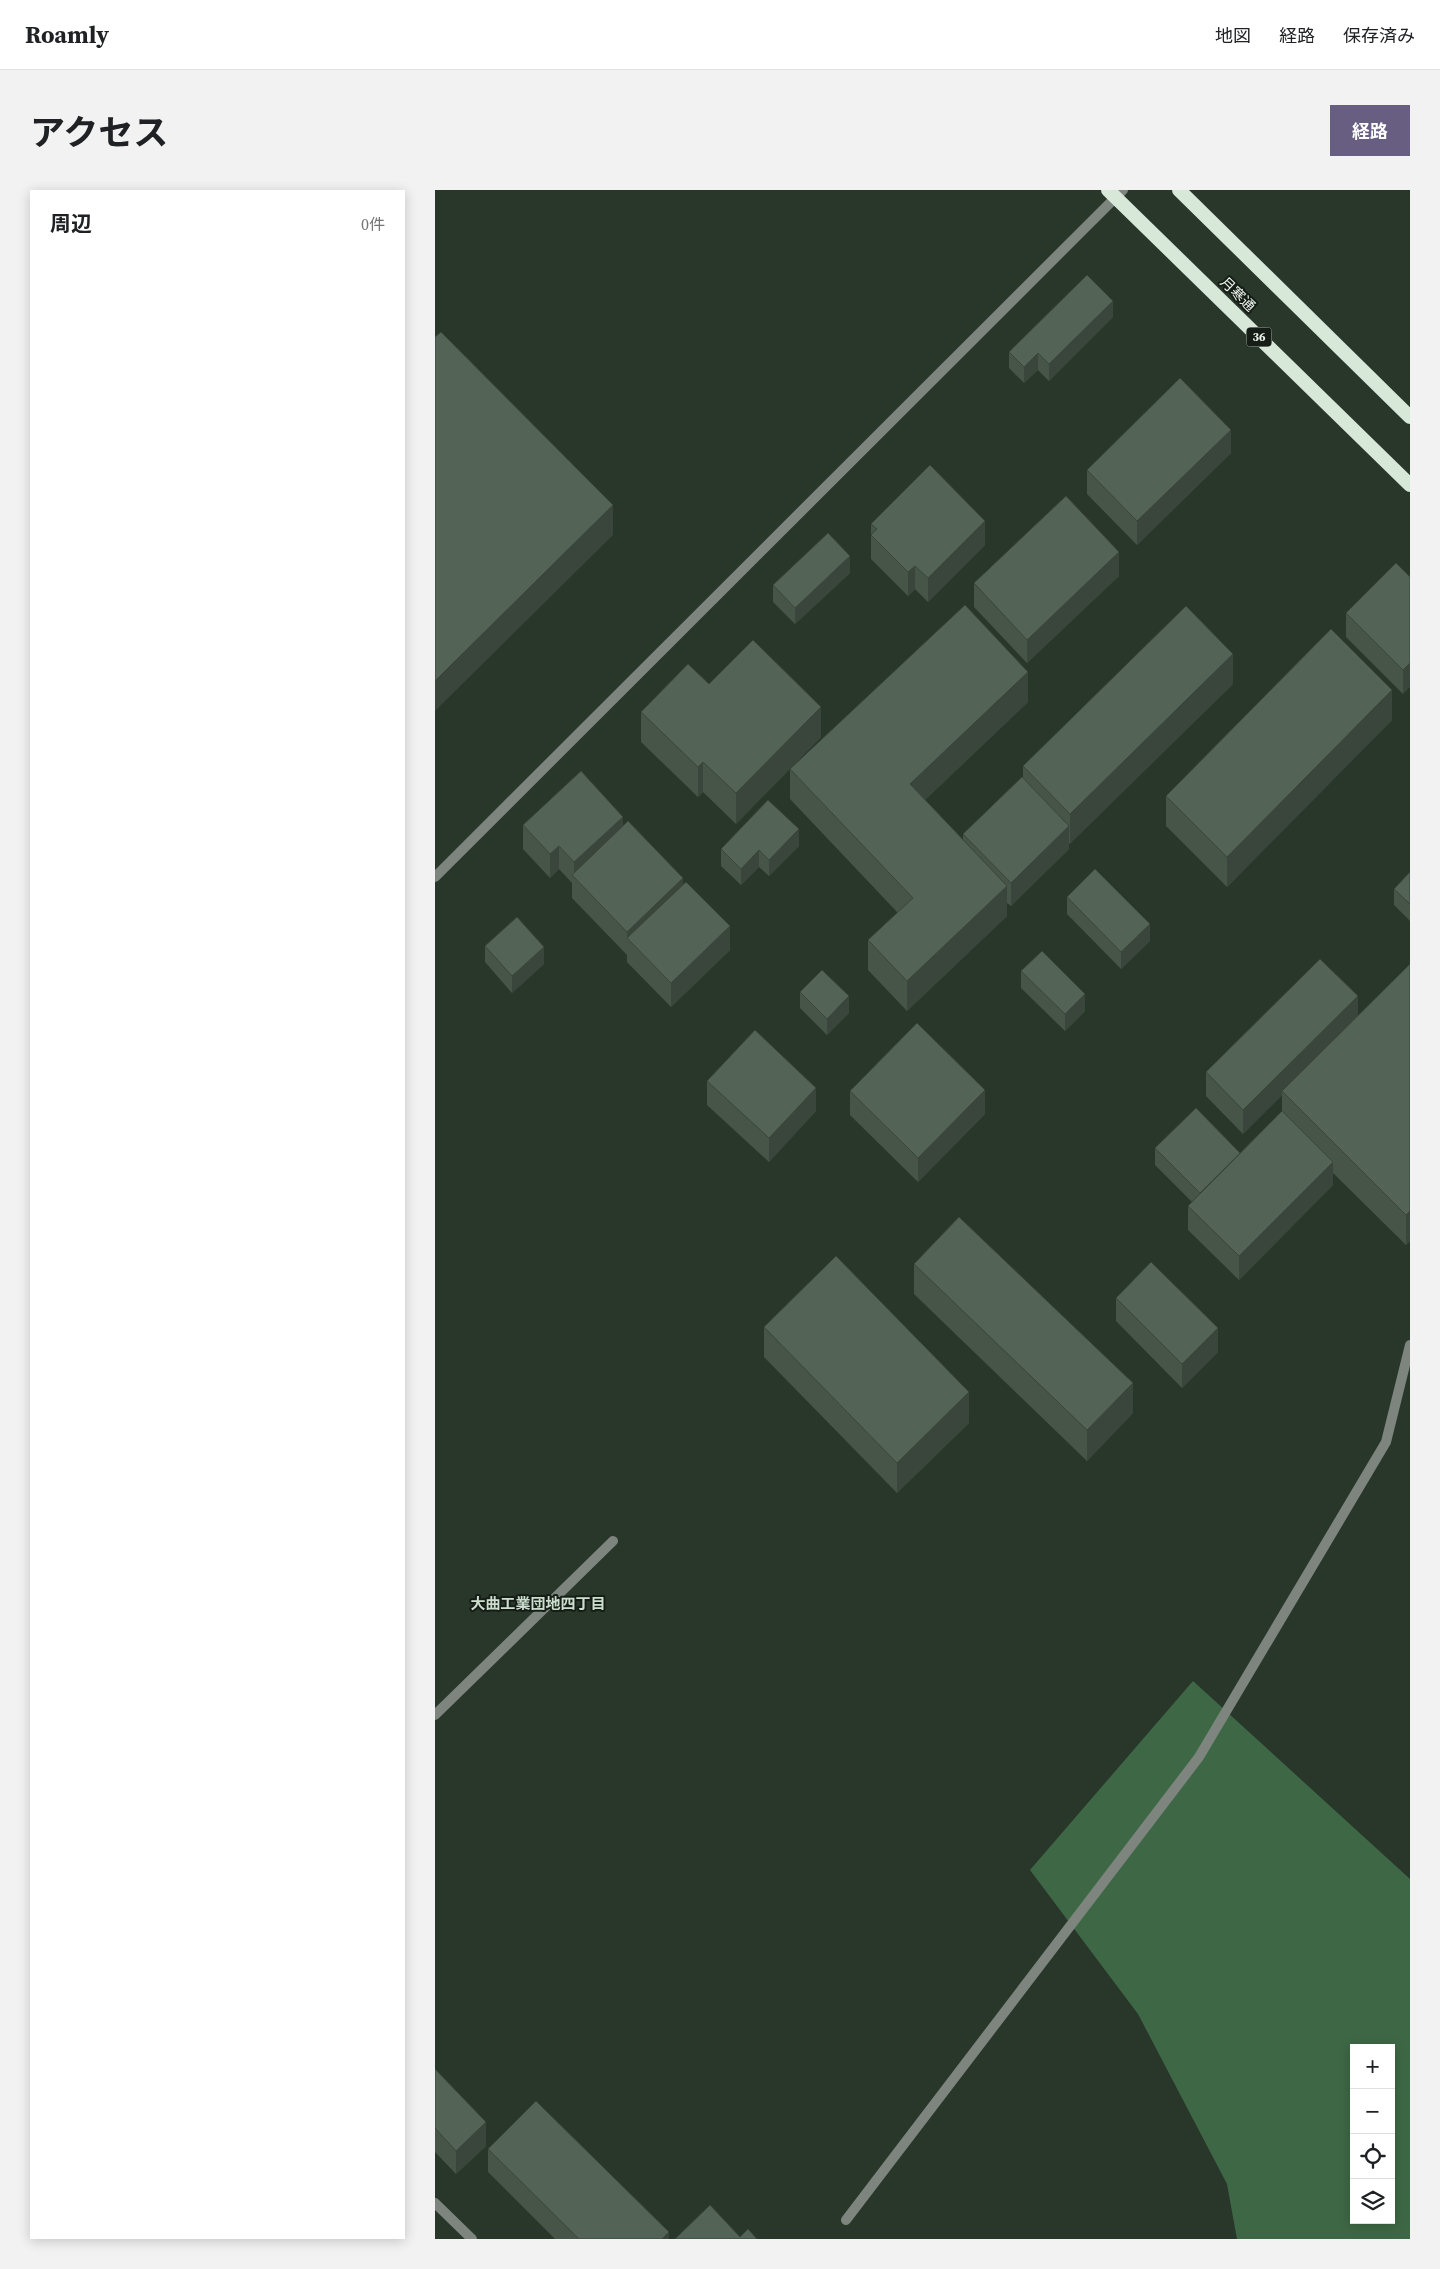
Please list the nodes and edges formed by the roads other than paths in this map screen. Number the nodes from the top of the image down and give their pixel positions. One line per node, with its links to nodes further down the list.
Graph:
1 (1179, 190): 3 (highway)
2 (1116, 192): 4 (highway, 月寒通 / 36); 5 (street)
3 (1410, 417)
4 (1410, 485)
5 (435, 877)
6 (1410, 1345): 10 (street)
7 (613, 1541): 8 (street)
8 (435, 1715)
9 (435, 2203): 11 (street)
10 (846, 2220)
11 (472, 2239)

